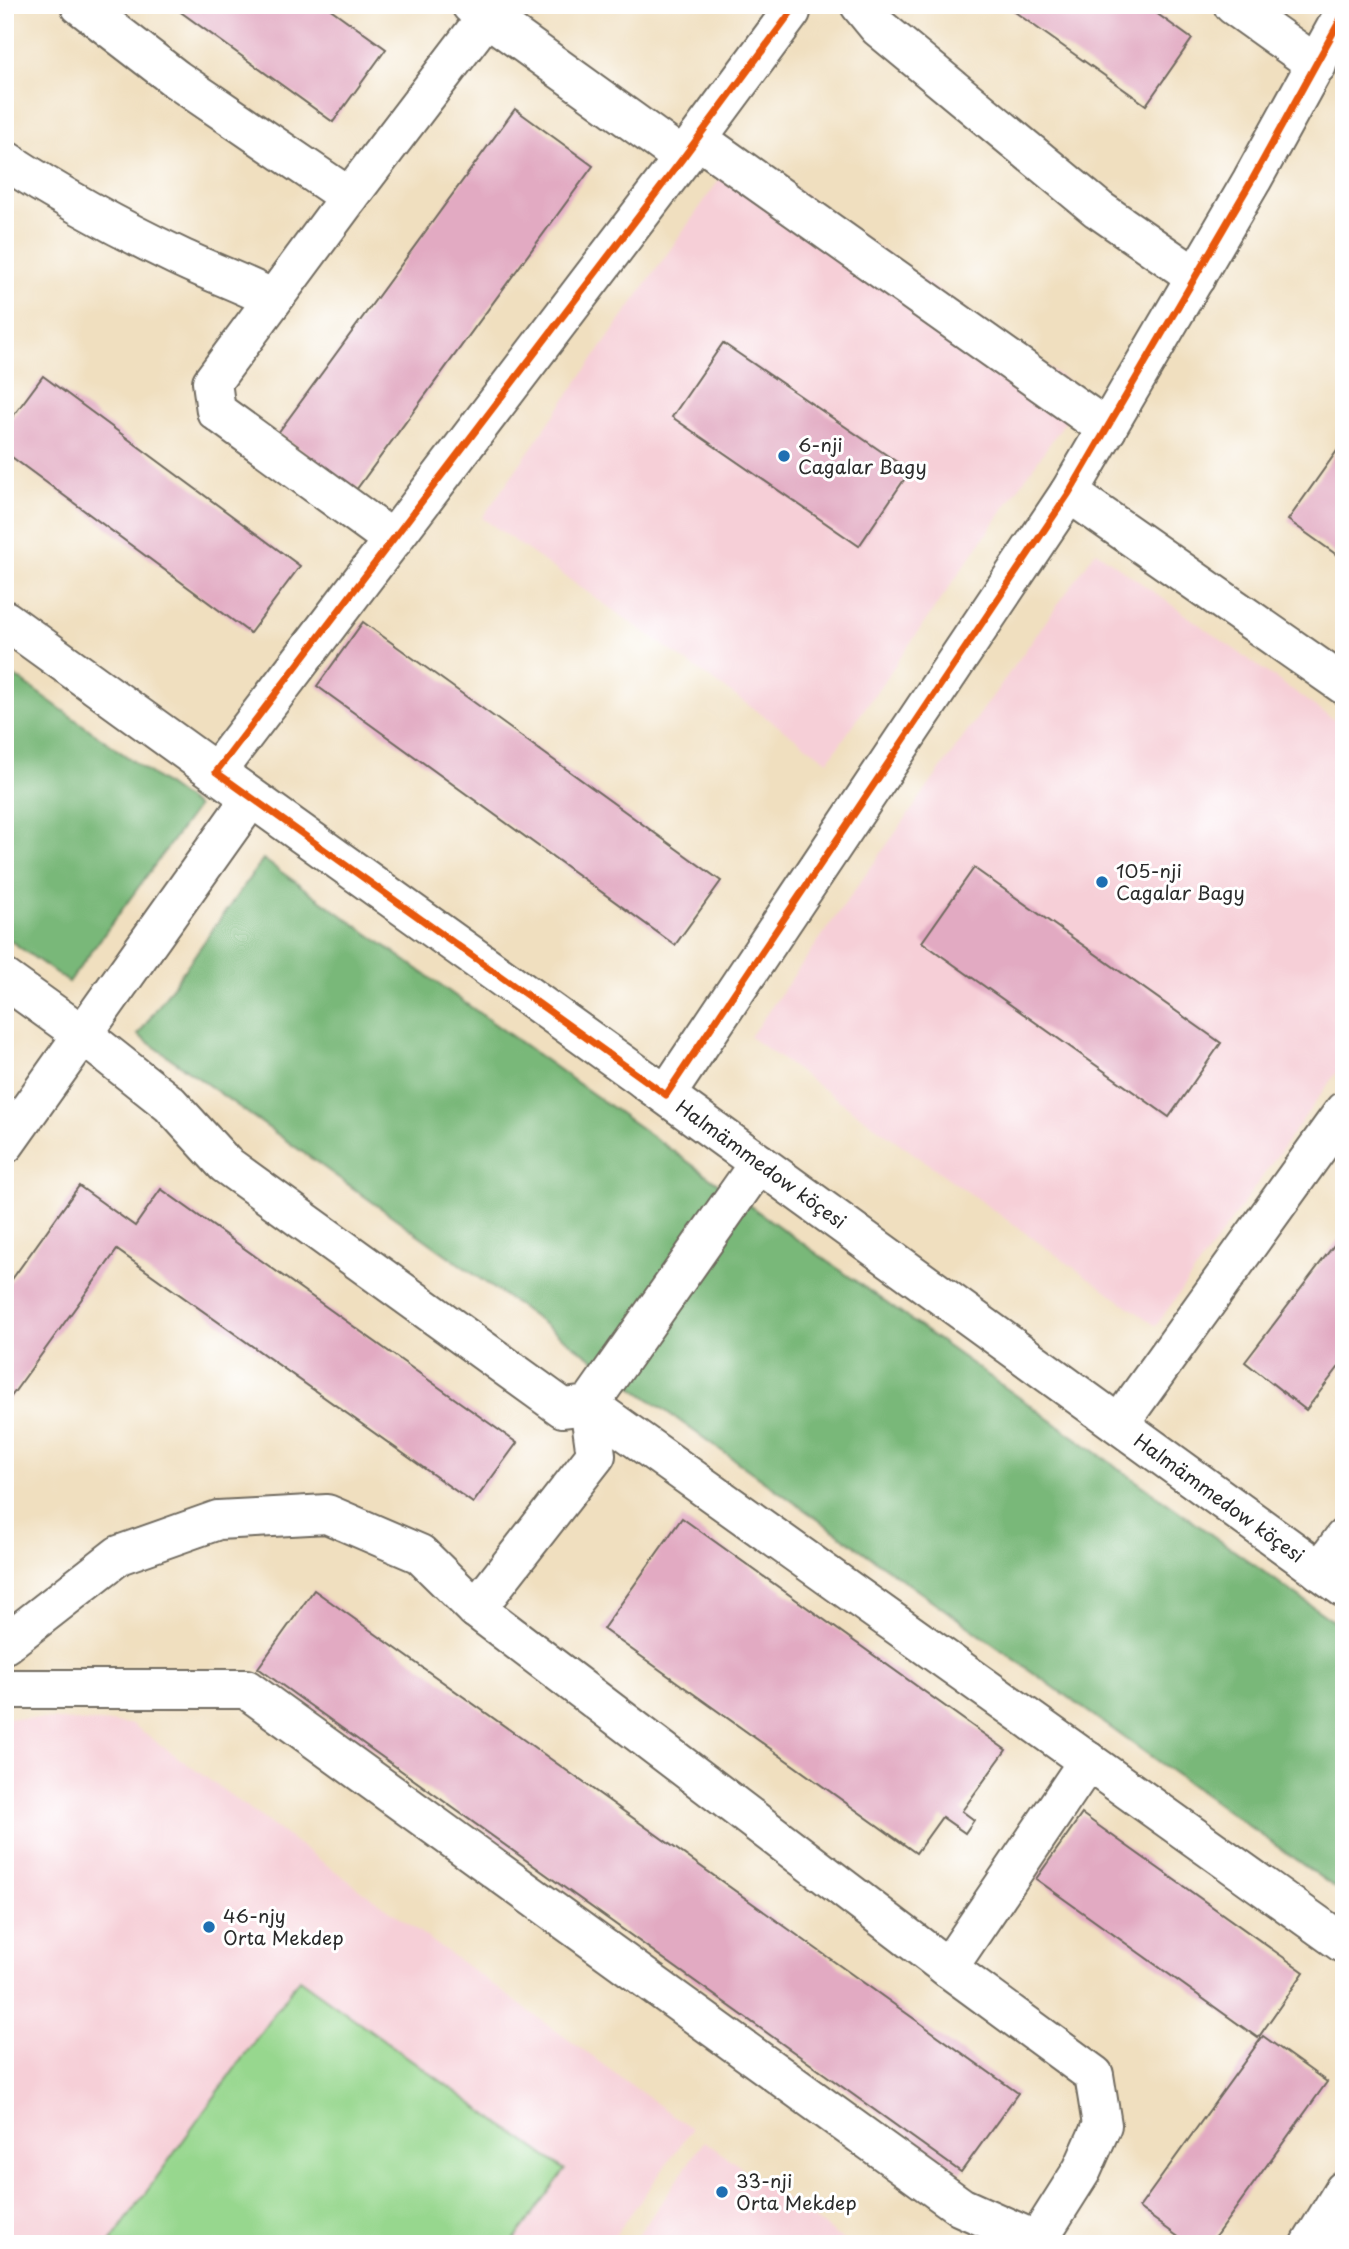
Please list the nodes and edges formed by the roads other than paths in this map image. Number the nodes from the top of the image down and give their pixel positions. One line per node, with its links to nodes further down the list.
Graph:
1 (80, 5): 9 (street)
2 (860, 5): 10 (street)
3 (1233, 5): 6 (street)
4 (791, 7): 7 (street)
5 (479, 11): 7 (street); 9 (street)
6 (1334, 37): 10 (street)
7 (691, 148): 12 (street); 14 (street)
8 (5, 160): 11 (street)
9 (349, 197): 11 (street)
10 (1196, 277): 12 (street)
11 (273, 299): 14 (street)
12 (1107, 429): 13 (street)
13 (1069, 493): 16 (street); 21 (street)
14 (393, 540): 17 (street)
15 (5, 620): 17 (street, Halmämmedow köçesi)
16 (1344, 685)
17 (216, 772): 18 (street, Halmämmedow köçesi); 21 (street)
18 (251, 798): 20 (street); 21 (street, Halmämmedow köçesi)
19 (5, 979): 20 (street)
20 (83, 1035): 23 (street); 25 (street)
21 (667, 1095): 24 (street, Halmämmedow köçesi)
22 (1344, 1111): 26 (street)
23 (5, 1144)
24 (759, 1163): 25 (street); 26 (street, Halmämmedow köçesi)
25 (589, 1405): 29 (street); 32 (street)
26 (1119, 1424): 28 (street, Halmämmedow köçesi)
27 (1344, 1538): 28 (street)
28 (1332, 1579)
29 (476, 1609): 30 (street); 34 (street)
30 (5, 1644)
31 (5, 1689): 36 (street)
32 (1088, 1761): 33 (street); 34 (street)
33 (1344, 1944)
34 (948, 1968): 36 (street)
35 (1344, 2190): 37 (street)
36 (1040, 2242)
37 (1311, 2244)

